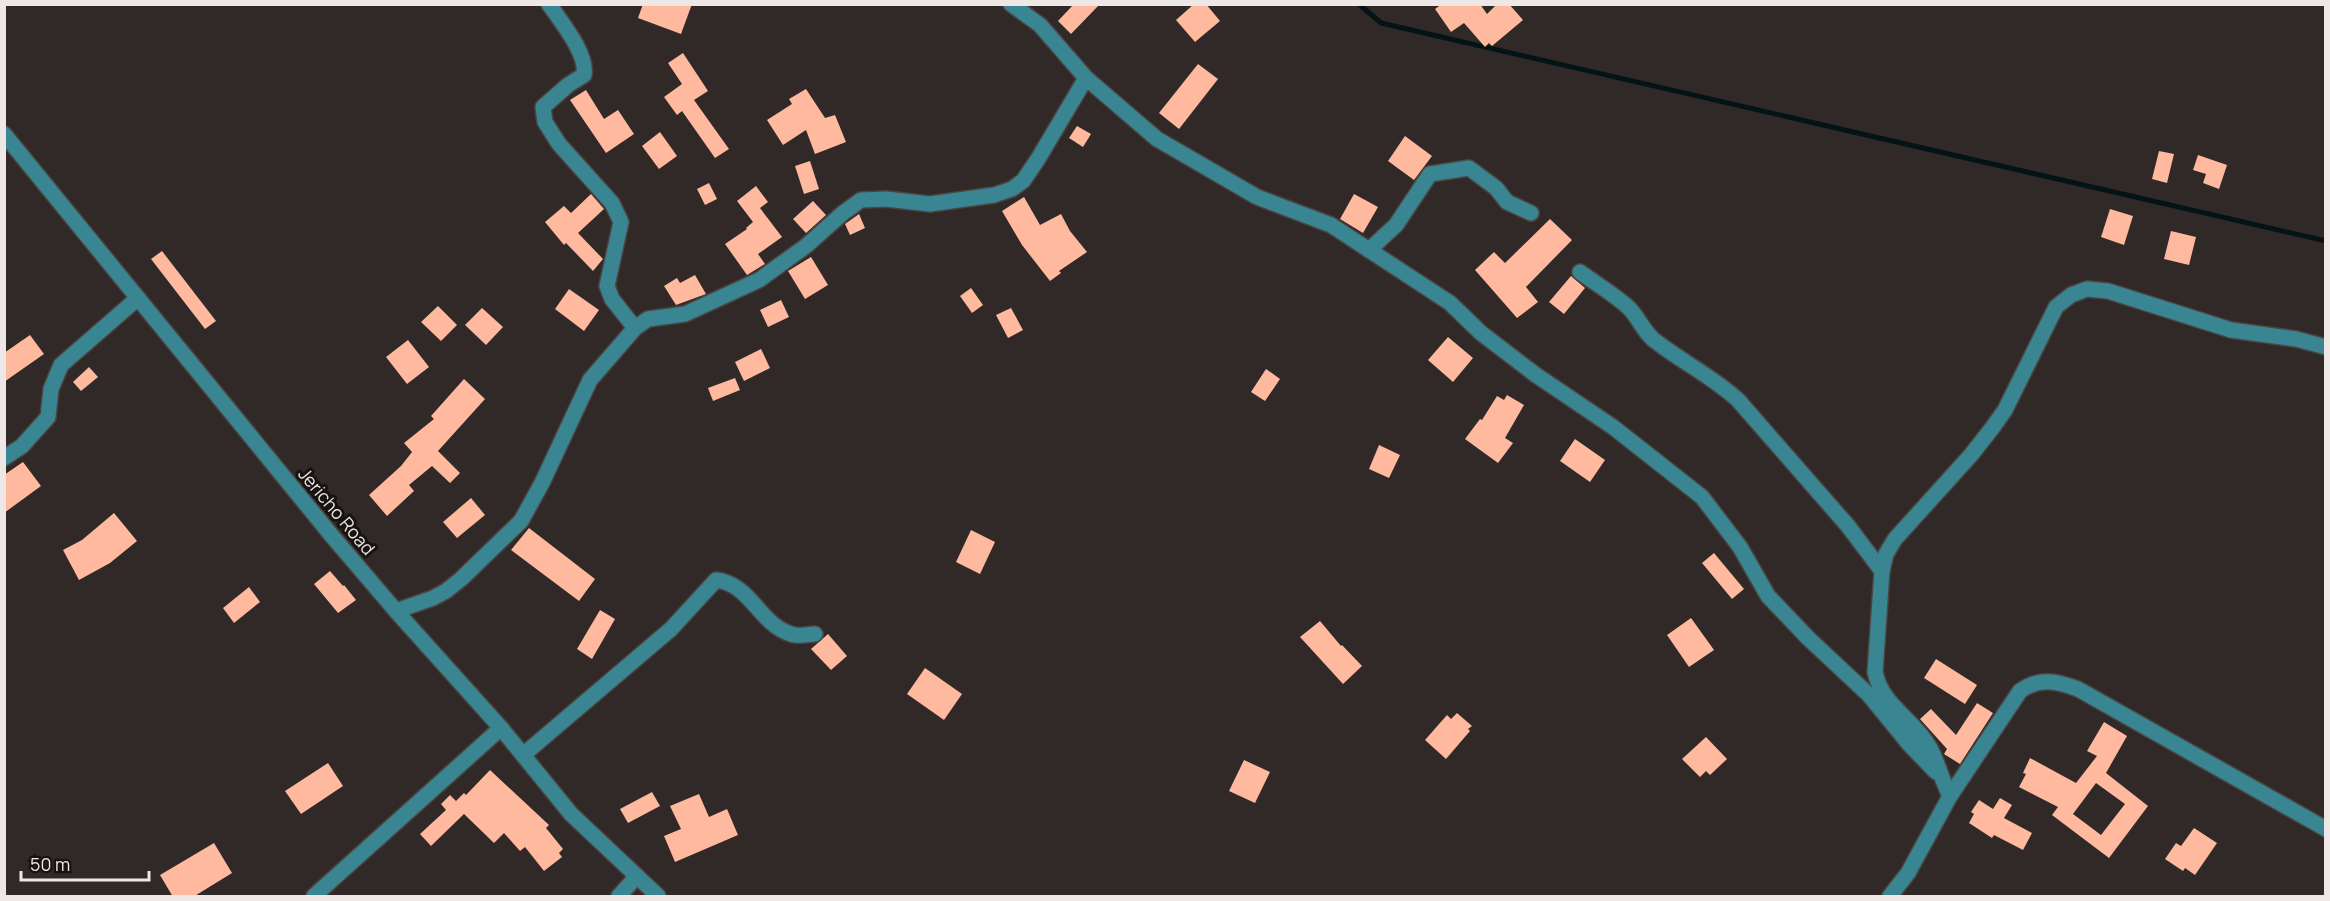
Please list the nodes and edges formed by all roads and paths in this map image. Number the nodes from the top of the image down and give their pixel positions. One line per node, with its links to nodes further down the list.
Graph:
1 (549, 4): 9 (street)
2 (1011, 4): 3 (street)
3 (1086, 78): 6 (street); 9 (street)
4 (4, 134): 8 (street, Jericho Road)
5 (1531, 213): 6 (street)
6 (1369, 250): 17 (street)
7 (1580, 272): 12 (street)
8 (138, 298): 11 (street); 13 (street, Jericho Road)
9 (635, 328): 13 (street)
10 (2325, 347): 12 (street)
11 (4, 458)
12 (1882, 571): 17 (street)
13 (396, 611): 15 (street, Jericho Road)
14 (815, 634): 16 (street)
15 (501, 728): 16 (street, Jericho Road); 21 (street)
16 (523, 755): 20 (street, Jericho Road)
17 (1940, 777): 18 (street)
18 (1950, 796): 19 (street); 24 (street)
19 (2325, 830)
20 (637, 876): 22 (street); 23 (street, Jericho Road)
21 (314, 897)
22 (619, 897)
23 (658, 897)
24 (1890, 897)

